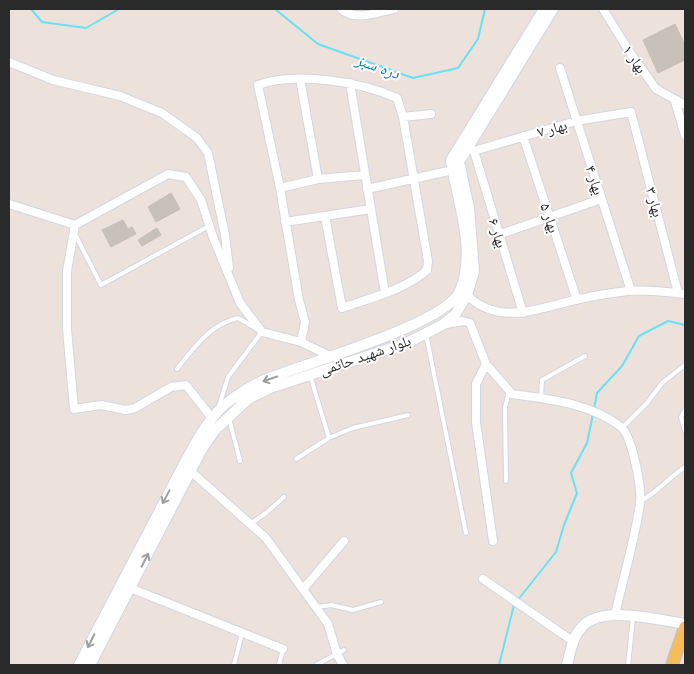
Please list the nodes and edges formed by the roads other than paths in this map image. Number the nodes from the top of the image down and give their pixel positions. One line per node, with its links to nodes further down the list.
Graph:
1 (341, 9): 2 (street)
2 (394, 9)
3 (544, 9): 19 (main road, بلوار شهید حاتمی)
4 (553, 9): 18 (main road, بلوار شهید حاتمی)
5 (603, 9): 10 (street, بهار ۱)
6 (9, 62): 34 (street)
7 (560, 68): 15 (street, بهار ۴)
8 (300, 79): 9 (street); 21 (street); 23 (street)
9 (350, 83): 14 (street); 20 (street)
10 (675, 101): 11 (street, بهار ۱); 16 (street)
11 (685, 105)
12 (631, 112): 15 (street, بهار ۷); 37 (street, بهار ۳)
13 (431, 114): 14 (street)
14 (402, 117): 22 (street)
15 (576, 121): 17 (street, بهار ۷); 25 (street, بهار ۴)
16 (685, 135)
17 (523, 136): 18 (street, بهار ۷); 29 (street, بهار ۵)
18 (470, 149): 33 (street, بهار ۶); 38 (main road, بلوار شهید حاتمی)
19 (453, 170): 22 (street); 46 (main road, بلوار شهید حاتمی)
20 (364, 175): 21 (street); 24 (street)
21 (318, 179): 23 (street)
22 (414, 180): 24 (street); 36 (street)
23 (280, 188): 30 (street)
24 (367, 189): 27 (street)
25 (601, 199): 29 (street); 35 (street, بهار ۴)
26 (9, 204): 32 (street)
27 (370, 209): 28 (street); 36 (street)
28 (325, 216): 30 (street); 36 (street)
29 (549, 217): 33 (street); 39 (street, بهار ۵)
30 (285, 222): 44 (street)
31 (209, 226): 32 (street); 32 (lane); 34 (street)
32 (75, 229): 54 (street)
33 (498, 235): 40 (street, بهار ۶)
34 (230, 275): 42 (street)
35 (631, 291): 37 (street); 39 (street)
36 (385, 293)
37 (682, 293)
38 (467, 295): 40 (street); 41 (main road, بلوار شهید حاتمی)
39 (577, 300): 40 (street)
40 (523, 313)
41 (442, 325): 43 (main road, بلوار شهید حاتمی); 47 (street)
42 (262, 332): 44 (street); 49 (lane); 54 (lane)
43 (426, 334): 46 (main road, بلوار شهید حاتمی); 68 (lane)
44 (301, 342): 46 (street)
45 (585, 356): 52 (lane)
46 (333, 362): 50 (main road, بلوار شهید حاتمی); 54 (main road, بلوار شهید حاتمی, one-way to 54)
47 (486, 364): 51 (street); 70 (street)
48 (685, 364): 57 (lane)
49 (177, 369)
50 (310, 374): 56 (main road, بلوار شهید حاتمی); 59 (lane)
51 (509, 391): 52 (street); 64 (lane)
52 (541, 398): 57 (street)
53 (685, 410): 58 (lane)
54 (214, 415): 63 (main road, بلوار شهید حاتمی)
55 (408, 415): 59 (lane)
56 (228, 416): 61 (lane); 63 (main road, بلوار شهید حاتمی)
57 (622, 428): 66 (street)
58 (685, 431)
59 (329, 438): 60 (lane)
60 (296, 459)
61 (240, 461)
62 (685, 466): 66 (lane)
63 (187, 468): 67 (street); 72 (main road, بلوار شهید حاتمی, one-way to 63); 83 (main road, بلوار شهید حاتمی, one-way to 83)
64 (506, 481)
65 (284, 496): 67 (lane)
66 (641, 501): 76 (street)
67 (250, 524): 73 (street)
68 (466, 533)
69 (344, 541): 73 (street)
70 (493, 541)
71 (483, 579): 80 (street)
72 (130, 588): 79 (street); 84 (main road, بلوار شهید حاتمی)
73 (304, 588): 75 (street)
74 (382, 602): 75 (lane)
75 (317, 608): 82 (street)
76 (615, 615): 77 (main road); 80 (main road)
77 (634, 616): 78 (main road); 90 (lane)
78 (685, 626): 91 (main road)
79 (242, 633): 81 (street); 85 (lane)
80 (574, 642): 89 (main road)
81 (283, 649): 86 (lane)
82 (340, 652): 87 (lane); 88 (street)
83 (79, 665)
84 (90, 665)
85 (234, 665)
86 (279, 665)
87 (316, 665)
88 (343, 665)
89 (567, 665)
90 (628, 665)
91 (672, 665)

